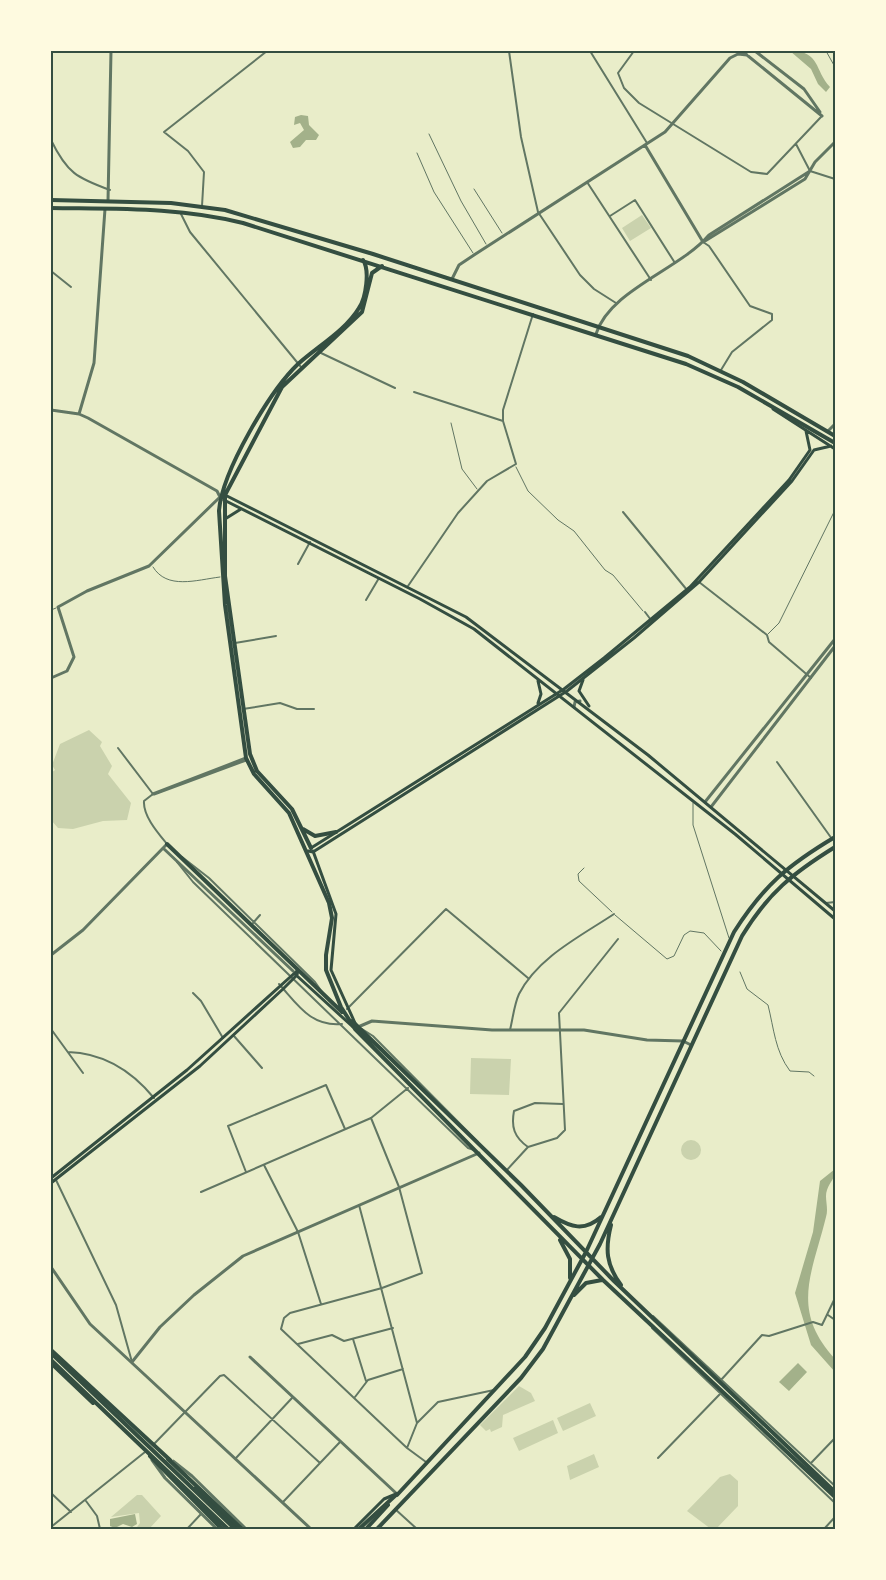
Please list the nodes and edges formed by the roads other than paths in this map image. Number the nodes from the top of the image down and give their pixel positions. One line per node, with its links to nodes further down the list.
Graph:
1 (111, 51): 25 (street)
2 (267, 51): 29 (street)
3 (509, 51): 34 (street)
4 (590, 51): 19 (street)
5 (634, 51): 14 (street)
6 (731, 51): 11 (street)
7 (742, 51): 10 (street)
8 (755, 51): 13 (street)
9 (826, 51): 12 (lane)
10 (747, 55): 11 (street); 13 (street)
11 (730, 58): 14 (street)
12 (835, 67)
13 (822, 116): 18 (street)
14 (673, 124): 18 (street); 19 (street)
15 (429, 134): 38 (lane)
16 (51, 140): 25 (street)
17 (835, 142): 21 (street)
18 (796, 143): 21 (street)
19 (646, 144): 23 (street); 37 (street)
20 (417, 153): 39 (lane)
21 (810, 171): 22 (street); 37 (street)
22 (835, 179)
23 (587, 182): 34 (street); 35 (street)
24 (474, 189): 36 (lane)
25 (110, 190): 28 (street)
26 (51, 201): 27 (main road)
27 (69, 201): 28 (main road); 31 (street)
28 (108, 201): 29 (main road)
29 (201, 206): 44 (main road)
30 (51, 208): 31 (main road)
31 (69, 208): 32 (main road)
32 (105, 208): 33 (main road); 58 (street)
33 (180, 211): 40 (main road); 52 (street)
34 (538, 212): 36 (street); 47 (street)
35 (610, 216): 41 (street); 45 (street)
36 (503, 235): 38 (street)
37 (703, 242): 41 (street); 53 (street)
38 (488, 245): 39 (street)
39 (474, 255): 44 (street)
40 (363, 260): 42 (main road); 52 (main road)
41 (675, 263): 45 (street)
42 (382, 266): 48 (main road); 51 (main road)
43 (51, 271): 46 (street)
44 (452, 279): 49 (main road)
45 (651, 280): 47 (street)
46 (71, 287)
47 (618, 304): 49 (street)
48 (532, 314): 50 (main road); 59 (street)
49 (598, 326): 50 (street); 53 (main road)
50 (596, 334): 56 (main road)
51 (318, 351): 52 (main road); 54 (street)
52 (299, 366): 68 (main road)
53 (720, 370): 63 (main road)
54 (395, 388)
55 (414, 392): 59 (street)
56 (760, 399): 62 (main road); 65 (main road)
57 (51, 410): 58 (street)
58 (79, 414): 68 (street)
59 (503, 421): 66 (street)
60 (451, 423): 67 (lane)
61 (835, 424): 63 (street)
62 (806, 431): 65 (main road); 81 (main road)
63 (827, 431): 64 (main road)
64 (835, 436)
65 (834, 446): 79 (main road)
66 (516, 464): 67 (street); 85 (lane)
67 (479, 490): 80 (street)
68 (223, 498): 69 (main road); 70 (main road); 73 (main road); 75 (street); 77 (main road)
69 (244, 503): 70 (street); 80 (main road)
70 (241, 509): 73 (main road); 74 (main road)
71 (835, 510): 87 (lane)
72 (623, 512): 81 (street)
73 (224, 519): 90 (main road)
74 (310, 542): 76 (street); 78 (main road)
75 (152, 564): 77 (lane); 83 (street)
76 (298, 564)
77 (222, 576): 107 (main road)
78 (379, 578): 82 (street); 93 (main road)
79 (699, 582): 81 (main road); 87 (street)
80 (408, 586): 94 (main road)
81 (688, 591): 86 (main road); 96 (main road)
82 (366, 600)
83 (58, 607): 84 (lane); 95 (street)
84 (51, 610)
85 (645, 612): 86 (street)
86 (651, 620): 98 (main road)
87 (767, 635): 92 (street)
88 (276, 636): 90 (street)
89 (835, 639): 92 (street)
90 (235, 644): 103 (main road)
91 (835, 646): 92 (street)
92 (809, 676): 115 (street); 116 (street)
93 (535, 677): 97 (main road); 101 (main road)
94 (548, 677): 97 (street); 98 (main road)
95 (51, 678)
96 (584, 678): 98 (main road); 105 (main road)
97 (543, 683): 99 (main road)
98 (566, 690): 99 (main road); 100 (main road)
99 (558, 694): 101 (main road); 102 (main road); 122 (main road)
100 (580, 701): 102 (street); 105 (main road)
101 (536, 706): 118 (main road)
102 (574, 707): 110 (main road)
103 (243, 709): 104 (street); 107 (main road)
104 (314, 709)
105 (591, 710): 109 (main road)
106 (118, 748): 113 (street)
107 (248, 759): 113 (street); 117 (main road); 122 (main road)
108 (777, 762): 119 (street)
109 (670, 772): 110 (street); 111 (main road)
110 (665, 779): 112 (main road)
111 (682, 782): 112 (street); 115 (main road)
112 (676, 788): 114 (main road)
113 (153, 794): 120 (street)
114 (693, 801): 126 (main road); 139 (lane)
115 (705, 802): 116 (main road)
116 (711, 807): 125 (main road)
117 (302, 828): 118 (main road); 122 (main road)
118 (336, 832): 122 (main road)
119 (834, 838): 125 (main road)
120 (165, 846): 123 (main road); 141 (street)
121 (835, 847): 127 (main road)
122 (311, 850): 146 (main road); 150 (main road)
123 (178, 857): 128 (main road); 128 (street)
124 (584, 868): 133 (lane)
125 (786, 869): 126 (main road); 127 (main road)
126 (781, 873): 129 (main road); 139 (main road)
127 (792, 875): 129 (main road); 131 (main road)
128 (198, 877): 136 (main road); 137 (street)
129 (787, 879): 135 (main road); 154 (main road)
130 (835, 902): 131 (street)
131 (826, 903): 132 (main road)
132 (835, 911)
133 (614, 914): 140 (lane); 144 (street)
134 (260, 915): 136 (street)
135 (835, 919)
136 (252, 923): 137 (main road); 149 (street)
137 (257, 937): 143 (main road); 143 (street)
138 (618, 939): 156 (street)
139 (730, 940): 140 (main road)
140 (724, 953): 152 (main road)
141 (51, 955)
142 (740, 972): 167 (lane)
143 (294, 974): 145 (main road); 147 (main road); 149 (main road); 153 (street); 157 (main road)
144 (528, 978): 150 (street); 158 (street)
145 (279, 984): 147 (street); 160 (main road)
146 (333, 988): 149 (main road); 151 (main road)
147 (283, 989): 153 (street); 159 (main road)
148 (193, 993): 160 (street)
149 (323, 994): 151 (main road)
150 (347, 1009): 157 (main road)
151 (346, 1016): 157 (main road)
152 (691, 1023): 154 (main road); 161 (main road)
153 (342, 1024): 157 (street)
154 (699, 1027): 162 (main road)
155 (51, 1029): 163 (street)
156 (559, 1029): 158 (street); 161 (street); 171 (street)
157 (355, 1030): 158 (street); 164 (main road); 164 (street)
158 (510, 1030)
159 (234, 1036): 165 (street); 169 (main road)
160 (223, 1038): 169 (main road)
161 (682, 1041): 162 (street); 186 (main road)
162 (691, 1045): 187 (main road)
163 (68, 1052): 166 (street); 169 (street)
164 (393, 1065): 168 (street); 170 (main road); 170 (street)
165 (262, 1068)
166 (83, 1073)
167 (814, 1076)
168 (408, 1088): 170 (street); 172 (street)
169 (155, 1098): 180 (main road)
170 (430, 1101): 175 (main road); 175 (street)
171 (565, 1104): 174 (street); 174 (street)
172 (371, 1118): 173 (street); 182 (street)
173 (345, 1129): 176 (street); 179 (street)
174 (528, 1147): 178 (street)
175 (481, 1151): 178 (main road); 182 (street); 189 (main road)
176 (264, 1165): 179 (street); 188 (street)
177 (51, 1170): 180 (street)
178 (506, 1171): 185 (main road)
179 (246, 1173): 183 (street)
180 (54, 1177): 181 (main road); 210 (street)
181 (51, 1183)
182 (399, 1187): 184 (street); 197 (street)
183 (201, 1192)
184 (359, 1205): 188 (street); 197 (street)
185 (548, 1213): 186 (main road); 190 (main road)
186 (604, 1215): 190 (main road)
187 (613, 1216): 191 (main road); 198 (main road)
188 (298, 1232): 201 (street); 210 (street)
189 (558, 1236): 192 (main road); 196 (main road)
190 (586, 1252): 191 (main road); 192 (main road)
191 (592, 1259): 194 (main road); 198 (main road)
192 (582, 1260): 194 (main road); 196 (main road)
193 (51, 1266): 210 (street)
194 (588, 1266): 195 (main road); 200 (main road)
195 (603, 1280): 200 (main road); 213 (main road)
196 (570, 1282): 214 (main road)
197 (382, 1288): 201 (street); 204 (street)
198 (627, 1293): 213 (main road)
199 (835, 1298): 202 (street)
200 (568, 1303): 243 (main road)
201 (322, 1304): 206 (street)
202 (828, 1315): 203 (street); 213 (street)
203 (835, 1320)
204 (393, 1328): 205 (street); 211 (street)
205 (353, 1339): 206 (street); 212 (street)
206 (298, 1344): 217 (street)
207 (51, 1351): 223 (main road); 253 (main road)
208 (250, 1357): 216 (street)
209 (51, 1361): 227 (main road); 252 (main road)
210 (132, 1362): 218 (street)
211 (403, 1369): 212 (street); 220 (street)
212 (366, 1381): 217 (street)
213 (717, 1383): 215 (street); 224 (main road); 225 (main road)
214 (495, 1390): 220 (street); 232 (main road)
215 (720, 1394): 224 (street); 230 (street)
216 (292, 1398): 219 (street); 222 (street)
217 (355, 1398): 226 (street)
218 (184, 1411): 219 (street); 223 (street); 229 (street)
219 (272, 1420): 229 (street); 234 (street)
220 (417, 1423): 226 (street)
221 (835, 1438): 233 (street)
222 (340, 1442): 234 (street); 238 (street)
223 (153, 1445): 231 (main road)
224 (777, 1445): 239 (main road); 242 (street)
225 (788, 1445): 233 (street); 236 (main road)
226 (407, 1448): 232 (street)
227 (145, 1452): 228 (main road); 240 (street)
228 (150, 1456): 245 (street); 252 (main road); 252 (main road)
229 (236, 1458): 241 (street)
230 (658, 1458)
231 (168, 1459): 253 (main road); 253 (main road); 253 (street)
232 (426, 1462): 238 (main road)
233 (811, 1463): 235 (street)
234 (320, 1464): 241 (street)
235 (835, 1486)
236 (835, 1492)
237 (51, 1493): 244 (street)
238 (397, 1494): 255 (main road); 256 (main road); 257 (main road)
239 (835, 1497)
240 (86, 1501): 244 (street); 249 (street)
241 (283, 1502): 254 (street)
242 (835, 1503)
243 (395, 1509): 248 (main road); 258 (street)
244 (71, 1512): 247 (street)
245 (201, 1514): 250 (street); 251 (street)
246 (835, 1517): 259 (street)
247 (52, 1526)
248 (378, 1528)
249 (100, 1529)
250 (187, 1529)
251 (217, 1529)
252 (226, 1529)
253 (240, 1529)
254 (311, 1529)
255 (354, 1529)
256 (359, 1529)
257 (366, 1529)
258 (417, 1529)
259 (824, 1529)

